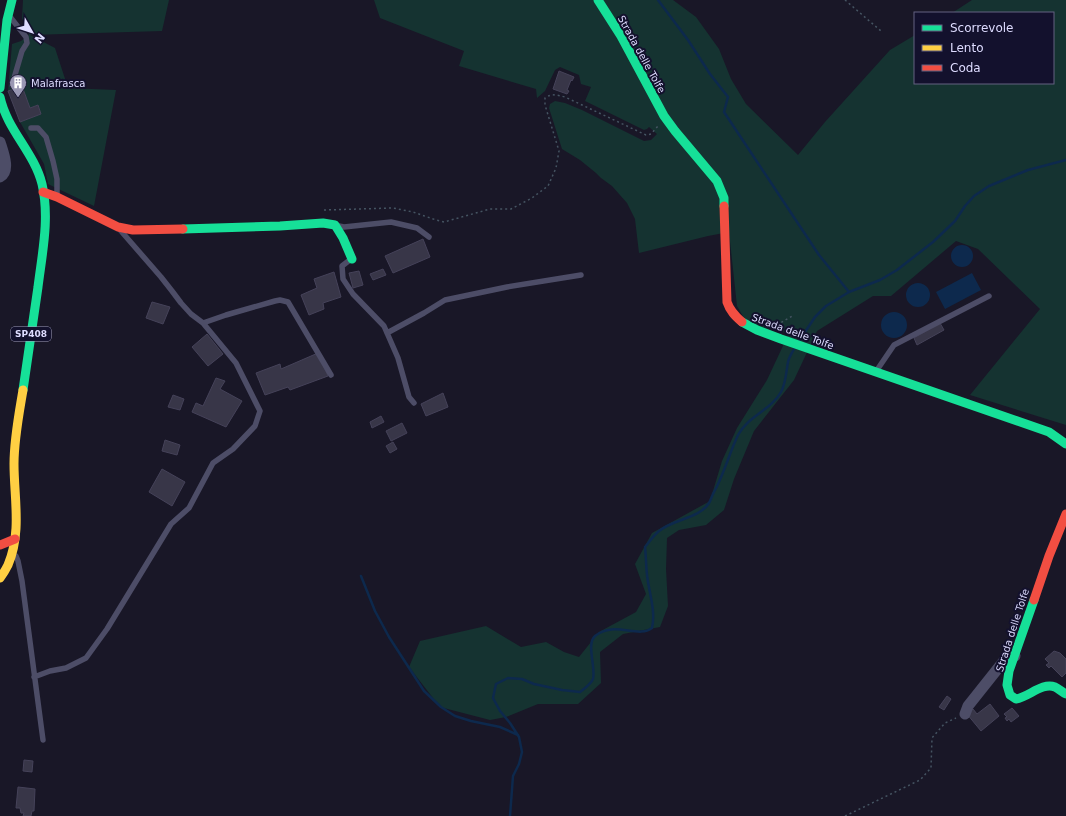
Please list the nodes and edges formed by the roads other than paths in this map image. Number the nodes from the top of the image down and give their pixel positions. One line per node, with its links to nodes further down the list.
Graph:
1 (598, 0): 19 (street, Strada delle Tolfe)
2 (7, 5): 3 (street); 4 (lane)
3 (0, 83)
4 (12, 85)
5 (0, 97): 9 (street, SP408)
6 (31, 128): 10 (lane)
7 (0, 142): 8 (street)
8 (0, 177)
9 (44, 192): 10 (street); 24 (street, SP408)
10 (57, 197): 12 (street)
11 (335, 225): 12 (street); 13 (lane); 14 (street)
12 (118, 228): 17 (lane)
13 (429, 236)
14 (352, 259): 18 (lane)
15 (582, 275): 18 (lane)
16 (989, 296): 19 (lane)
17 (204, 323): 20 (lane); 29 (lane)
18 (387, 333): 21 (lane)
19 (875, 372): 22 (street, Strada delle Tolfe)
20 (331, 375)
21 (414, 403)
22 (1066, 444)
23 (1066, 514): 28 (street, Strada delle Tolfe)
24 (15, 539): 25 (street); 26 (street, SP408)
25 (0, 545)
26 (13, 550): 27 (street, SP408); 29 (lane)
27 (0, 578)
28 (1015, 656): 30 (street, Strada delle Tolfe); 31 (street)
29 (34, 677): 32 (lane)
30 (1066, 694)
31 (965, 714)
32 (43, 740)

